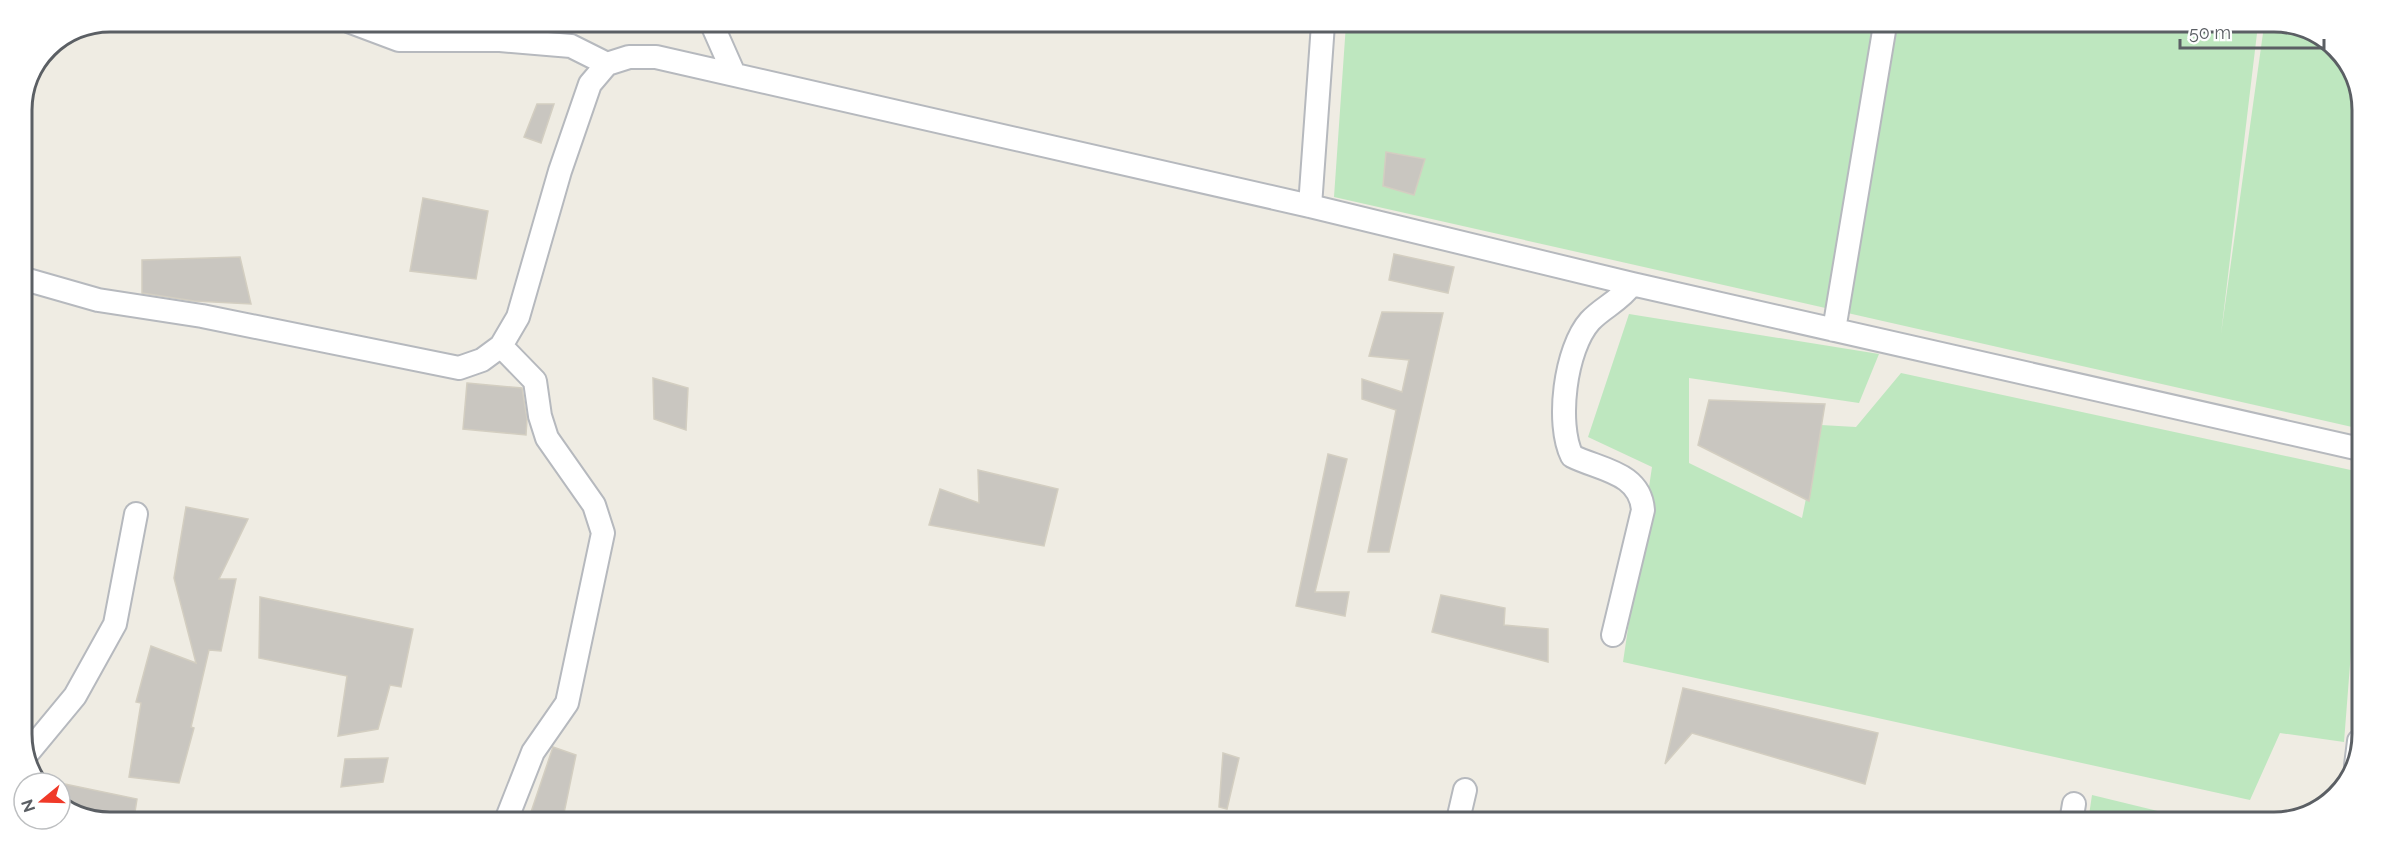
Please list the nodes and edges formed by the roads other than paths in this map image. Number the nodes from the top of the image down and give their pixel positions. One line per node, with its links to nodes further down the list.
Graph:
1 (379, 32): 5 (street)
2 (715, 32): 6 (street)
3 (1322, 32): 7 (street)
4 (1884, 32): 10 (street)
5 (607, 64): 6 (street); 11 (street)
6 (734, 74): 7 (street)
7 (1310, 206): 9 (street)
8 (32, 281): 11 (street)
9 (1632, 284): 10 (street); 14 (street)
10 (1834, 330): 12 (street)
11 (501, 346): 17 (street)
12 (2352, 448)
13 (136, 513): 15 (street)
14 (1613, 634)
15 (33, 747)
16 (1465, 790): 18 (street)
17 (509, 812)
18 (1460, 812)

